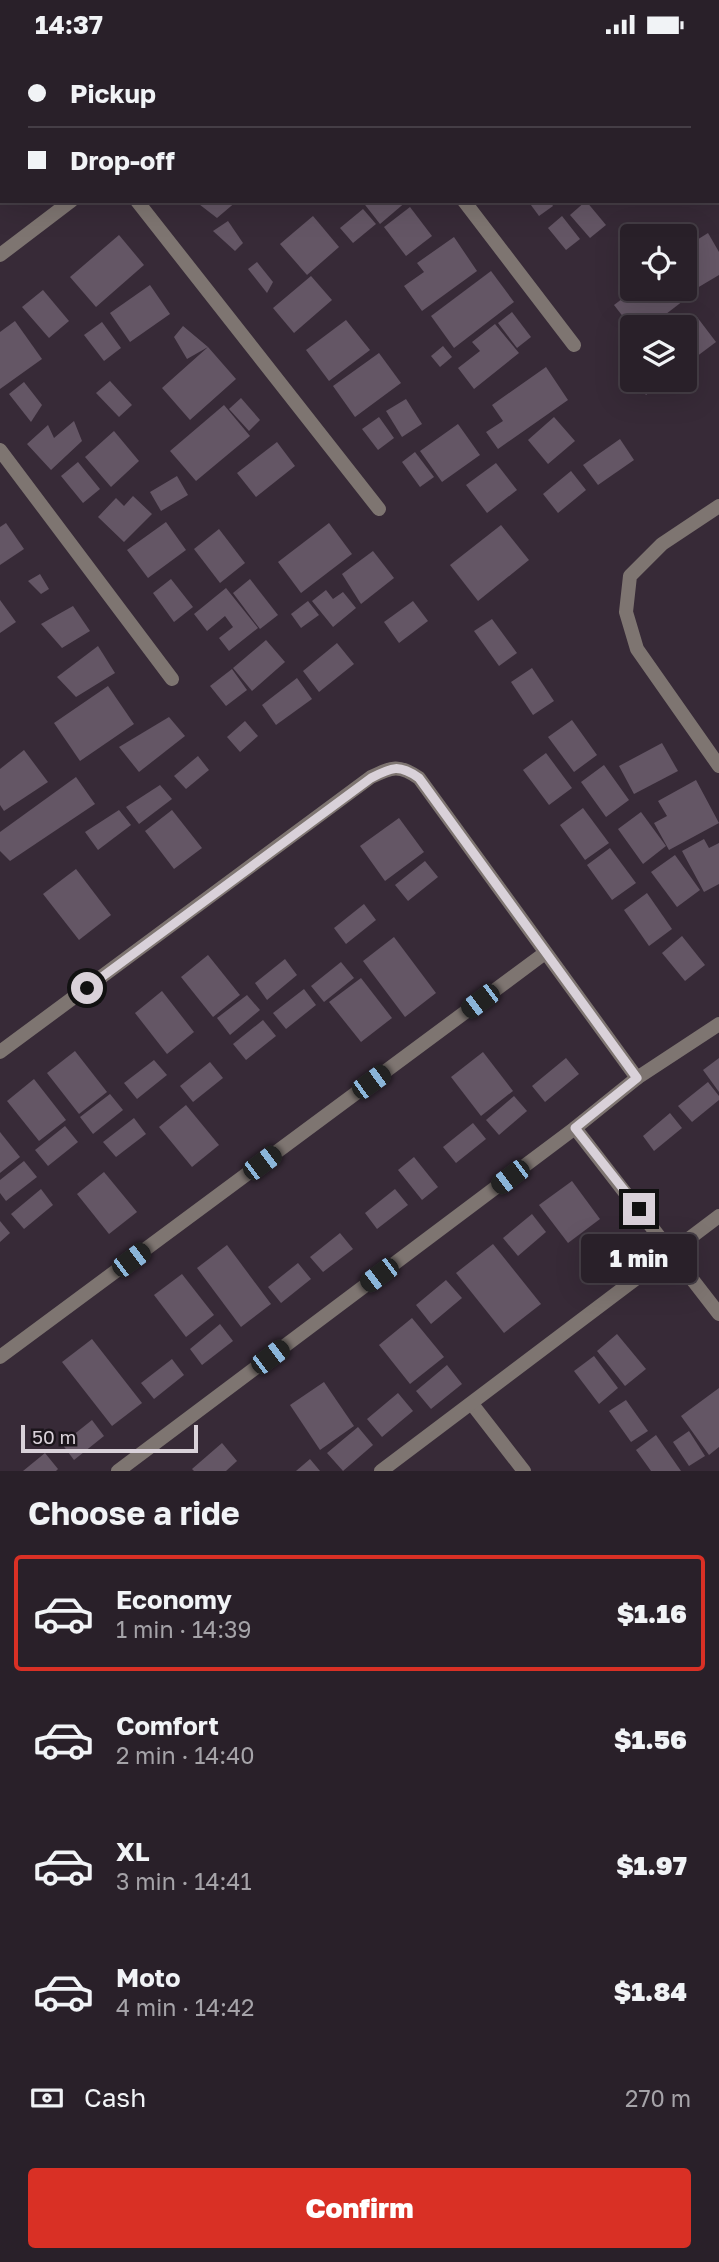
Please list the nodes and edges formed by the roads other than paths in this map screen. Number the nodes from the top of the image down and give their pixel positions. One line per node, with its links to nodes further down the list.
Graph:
1 (68, 203): 4 (street)
2 (139, 203): 8 (street)
3 (466, 203): 5 (street)
4 (0, 255)
5 (575, 345)
6 (0, 450): 9 (street)
7 (719, 506): 10 (street)
8 (379, 509)
9 (172, 679)
10 (719, 766)
11 (545, 953): 13 (street); 14 (street); 19 (street)
12 (719, 1024): 14 (street)
13 (0, 1052)
14 (637, 1078): 15 (street)
15 (575, 1128): 17 (street); 21 (street)
16 (719, 1216): 17 (street)
17 (671, 1250): 18 (street); 20 (street)
18 (719, 1314)
19 (0, 1357)
20 (472, 1404): 22 (street); 23 (street)
21 (118, 1471)
22 (381, 1471)
23 (524, 1471)

